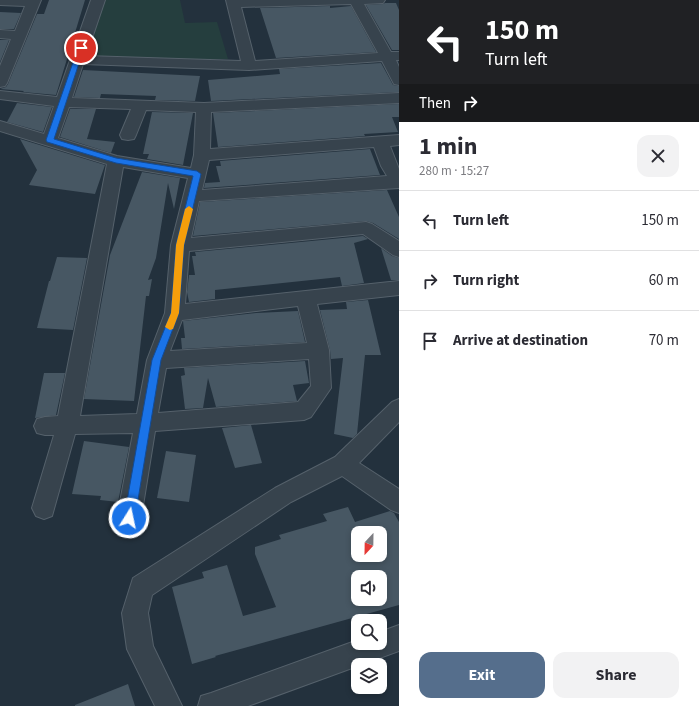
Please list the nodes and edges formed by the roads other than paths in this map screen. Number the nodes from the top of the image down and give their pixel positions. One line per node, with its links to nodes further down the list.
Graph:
1 (98, 0): 10 (street)
2 (378, 0): 4 (street)
3 (0, 1): 5 (street)
4 (356, 1): 6 (street); 9 (street)
5 (34, 2): 8 (street)
6 (234, 2): 11 (street)
7 (0, 34): 8 (street)
8 (20, 35): 13 (street)
9 (393, 56): 11 (street); 12 (street)
10 (77, 60): 11 (street); 16 (street)
11 (249, 66)
12 (399, 81)
13 (0, 83)
14 (0, 95): 16 (street)
15 (399, 98): 18 (street)
16 (63, 102): 17 (street); 21 (street)
17 (140, 106): 18 (street); 20 (street)
18 (204, 108): 24 (street)
19 (0, 126): 21 (street)
20 (128, 136)
21 (50, 140): 25 (street)
22 (399, 140): 23 (street)
23 (380, 141): 24 (street); 27 (street)
24 (202, 156): 26 (street)
25 (116, 161): 26 (street); 39 (street)
26 (197, 174): 28 (street)
27 (399, 182): 28 (street)
28 (192, 196): 29 (street)
29 (180, 245): 30 (street); 33 (street)
30 (399, 250)
31 (399, 288): 32 (street)
32 (306, 299): 33 (street); 34 (street)
33 (175, 313): 35 (street)
34 (318, 350): 35 (street); 37 (street)
35 (157, 360): 37 (street)
36 (399, 408): 40 (street)
37 (146, 423): 39 (street); 43 (street)
38 (45, 426): 39 (street)
39 (67, 426): 42 (street)
40 (343, 464): 41 (street); 45 (street)
41 (399, 502)
42 (44, 508)
43 (129, 518)
44 (399, 638): 46 (street)
45 (169, 706)
46 (211, 706)

